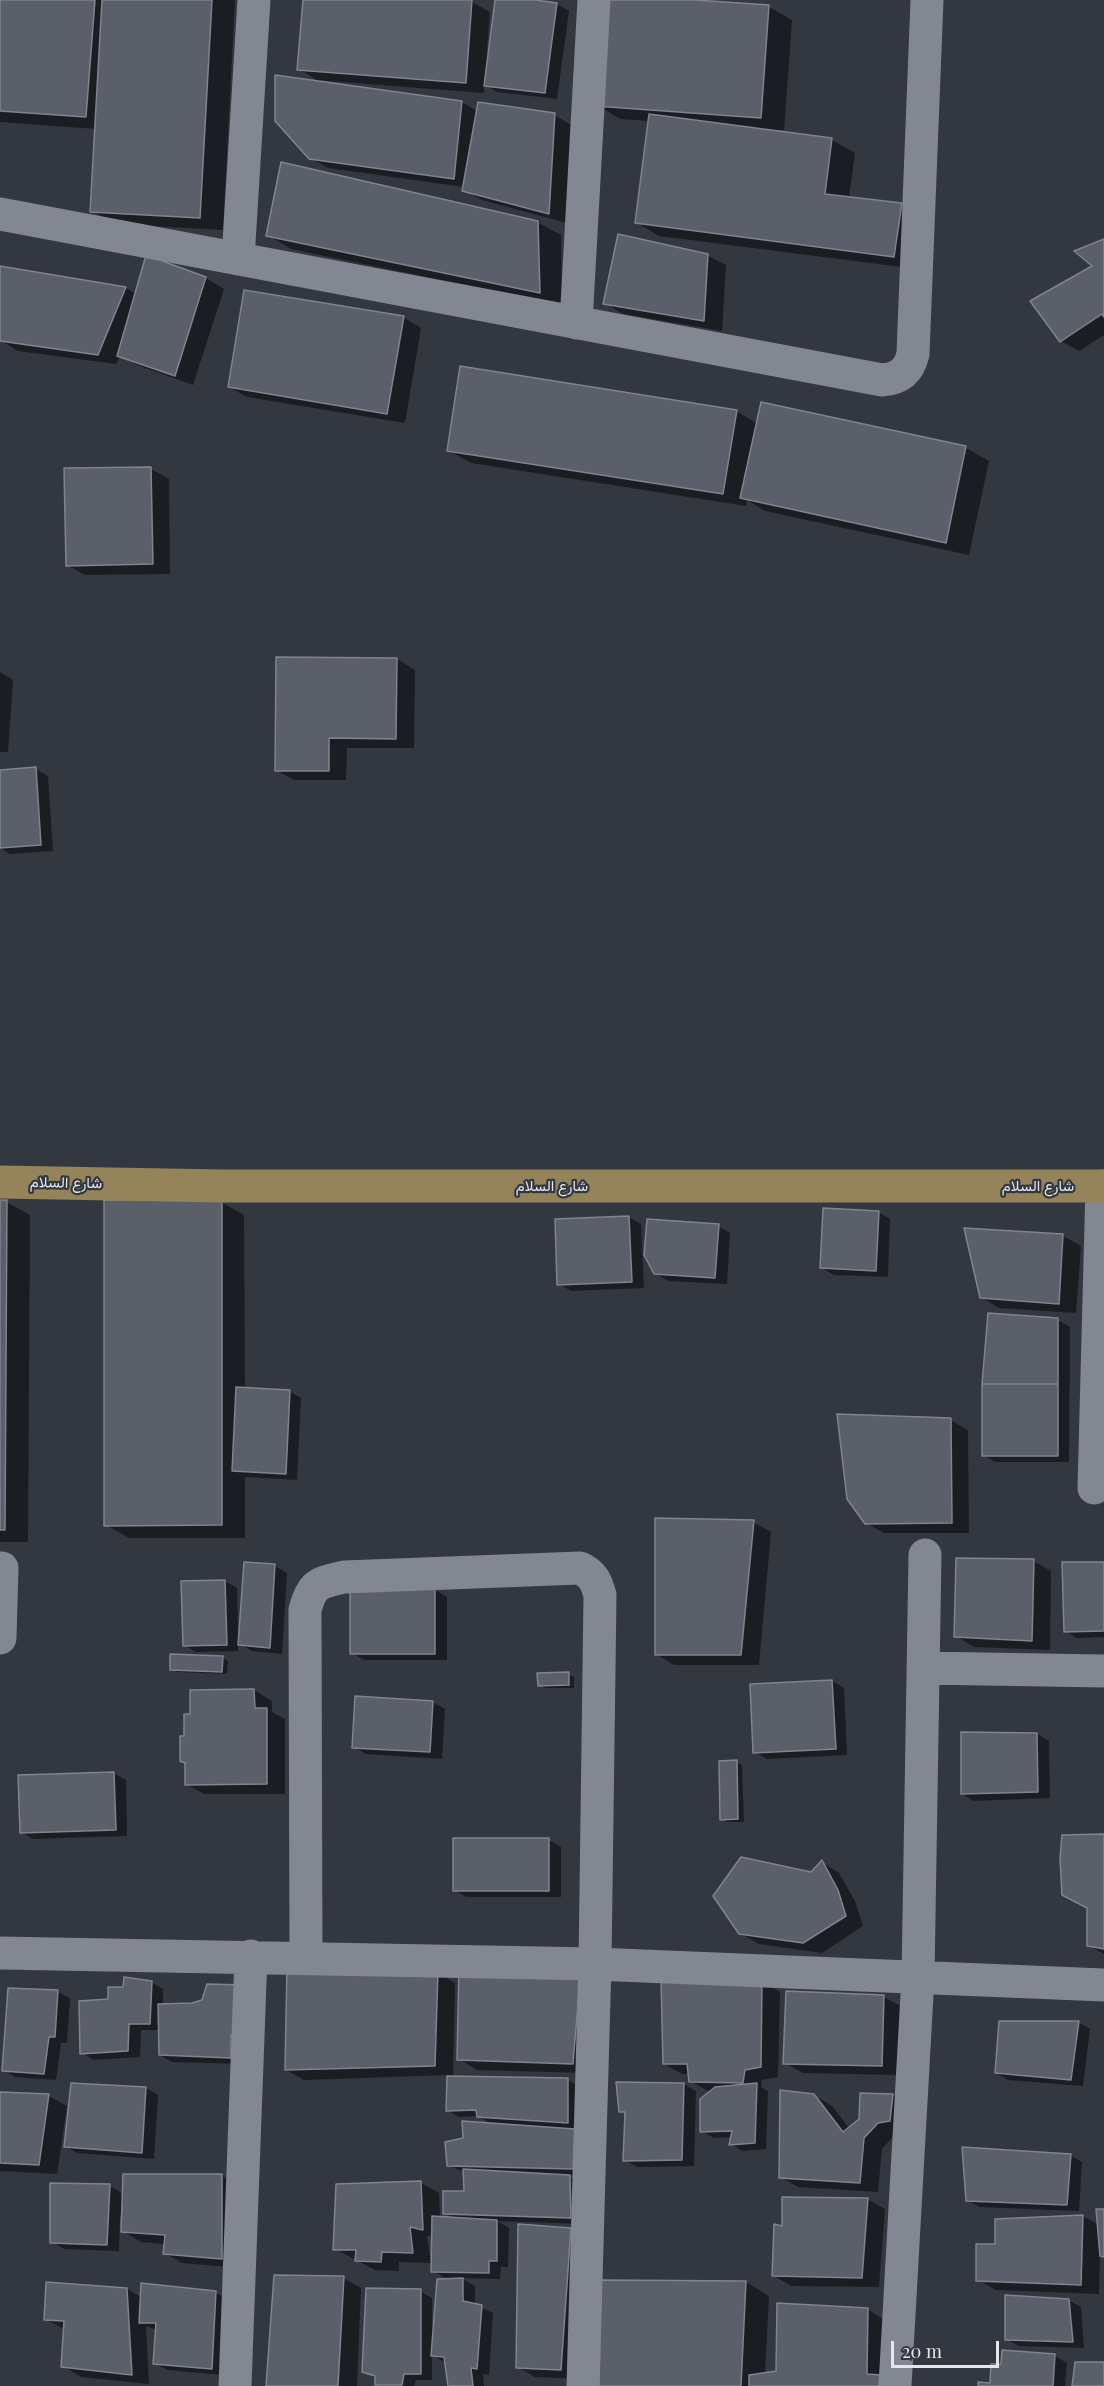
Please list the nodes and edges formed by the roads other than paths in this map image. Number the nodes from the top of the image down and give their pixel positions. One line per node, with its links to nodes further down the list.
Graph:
1 (254, 0): 5 (street)
2 (594, 0): 6 (street)
3 (922, 1): 6 (street)
4 (0, 214): 5 (street)
5 (238, 259): 6 (street)
6 (576, 323)
7 (0, 1182): 8 (main road, شارع السلام)
8 (1103, 1186): 9 (street)
9 (1094, 1488)
10 (925, 1555): 13 (street)
11 (2, 1568): 12 (street)
12 (0, 1638)
13 (924, 1668): 14 (street); 19 (street)
14 (1104, 1671)
15 (0, 1953): 16 (street)
16 (251, 1956): 17 (street); 21 (street)
17 (306, 1958): 18 (street); 18 (street)
18 (595, 1964): 19 (street); 22 (street)
19 (918, 1977): 20 (street); 23 (street)
20 (1104, 1985)
21 (235, 2386)
22 (583, 2386)
23 (895, 2386)

